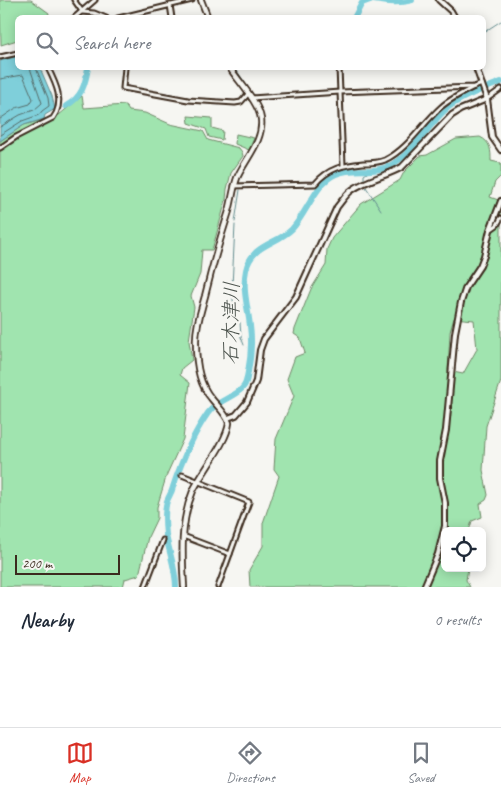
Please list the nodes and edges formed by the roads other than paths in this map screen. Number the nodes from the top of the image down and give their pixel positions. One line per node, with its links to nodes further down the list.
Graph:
1 (74, 0): 7 (street)
2 (95, 0): 7 (street)
3 (192, 0): 6 (street)
4 (201, 0): 12 (main road)
5 (439, 0): 13 (street)
6 (170, 5): 10 (street); 11 (street)
7 (82, 11): 8 (street); 9 (street)
8 (77, 15)
9 (98, 15)
10 (130, 15)
11 (172, 15)
12 (207, 15)
13 (453, 15)
14 (15, 54): 15 (street)
15 (0, 58)
16 (49, 70): 27 (street)
17 (125, 70): 25 (street)
18 (231, 70): 25 (main road)
19 (339, 70): 24 (street)
20 (477, 70): 21 (street)
21 (482, 85): 22 (street); 26 (street)
22 (474, 87): 24 (street); 29 (street)
23 (501, 89): 26 (street)
24 (340, 92): 25 (street); 29 (street)
25 (250, 96): 30 (main road)
26 (487, 99): 28 (street); 34 (street)
27 (0, 148)
28 (501, 150)
29 (343, 165): 30 (street)
30 (234, 186): 34 (main road)
31 (501, 201): 33 (street)
32 (501, 218): 33 (street)
33 (490, 230): 43 (street)
34 (228, 418): 36 (main road)
35 (182, 475): 36 (street)
36 (198, 481): 37 (main road); 39 (street)
37 (183, 536): 39 (street); 41 (main road)
38 (163, 540): 40 (street)
39 (230, 554): 42 (street)
40 (145, 587)
41 (184, 587)
42 (218, 587)
43 (424, 587)

